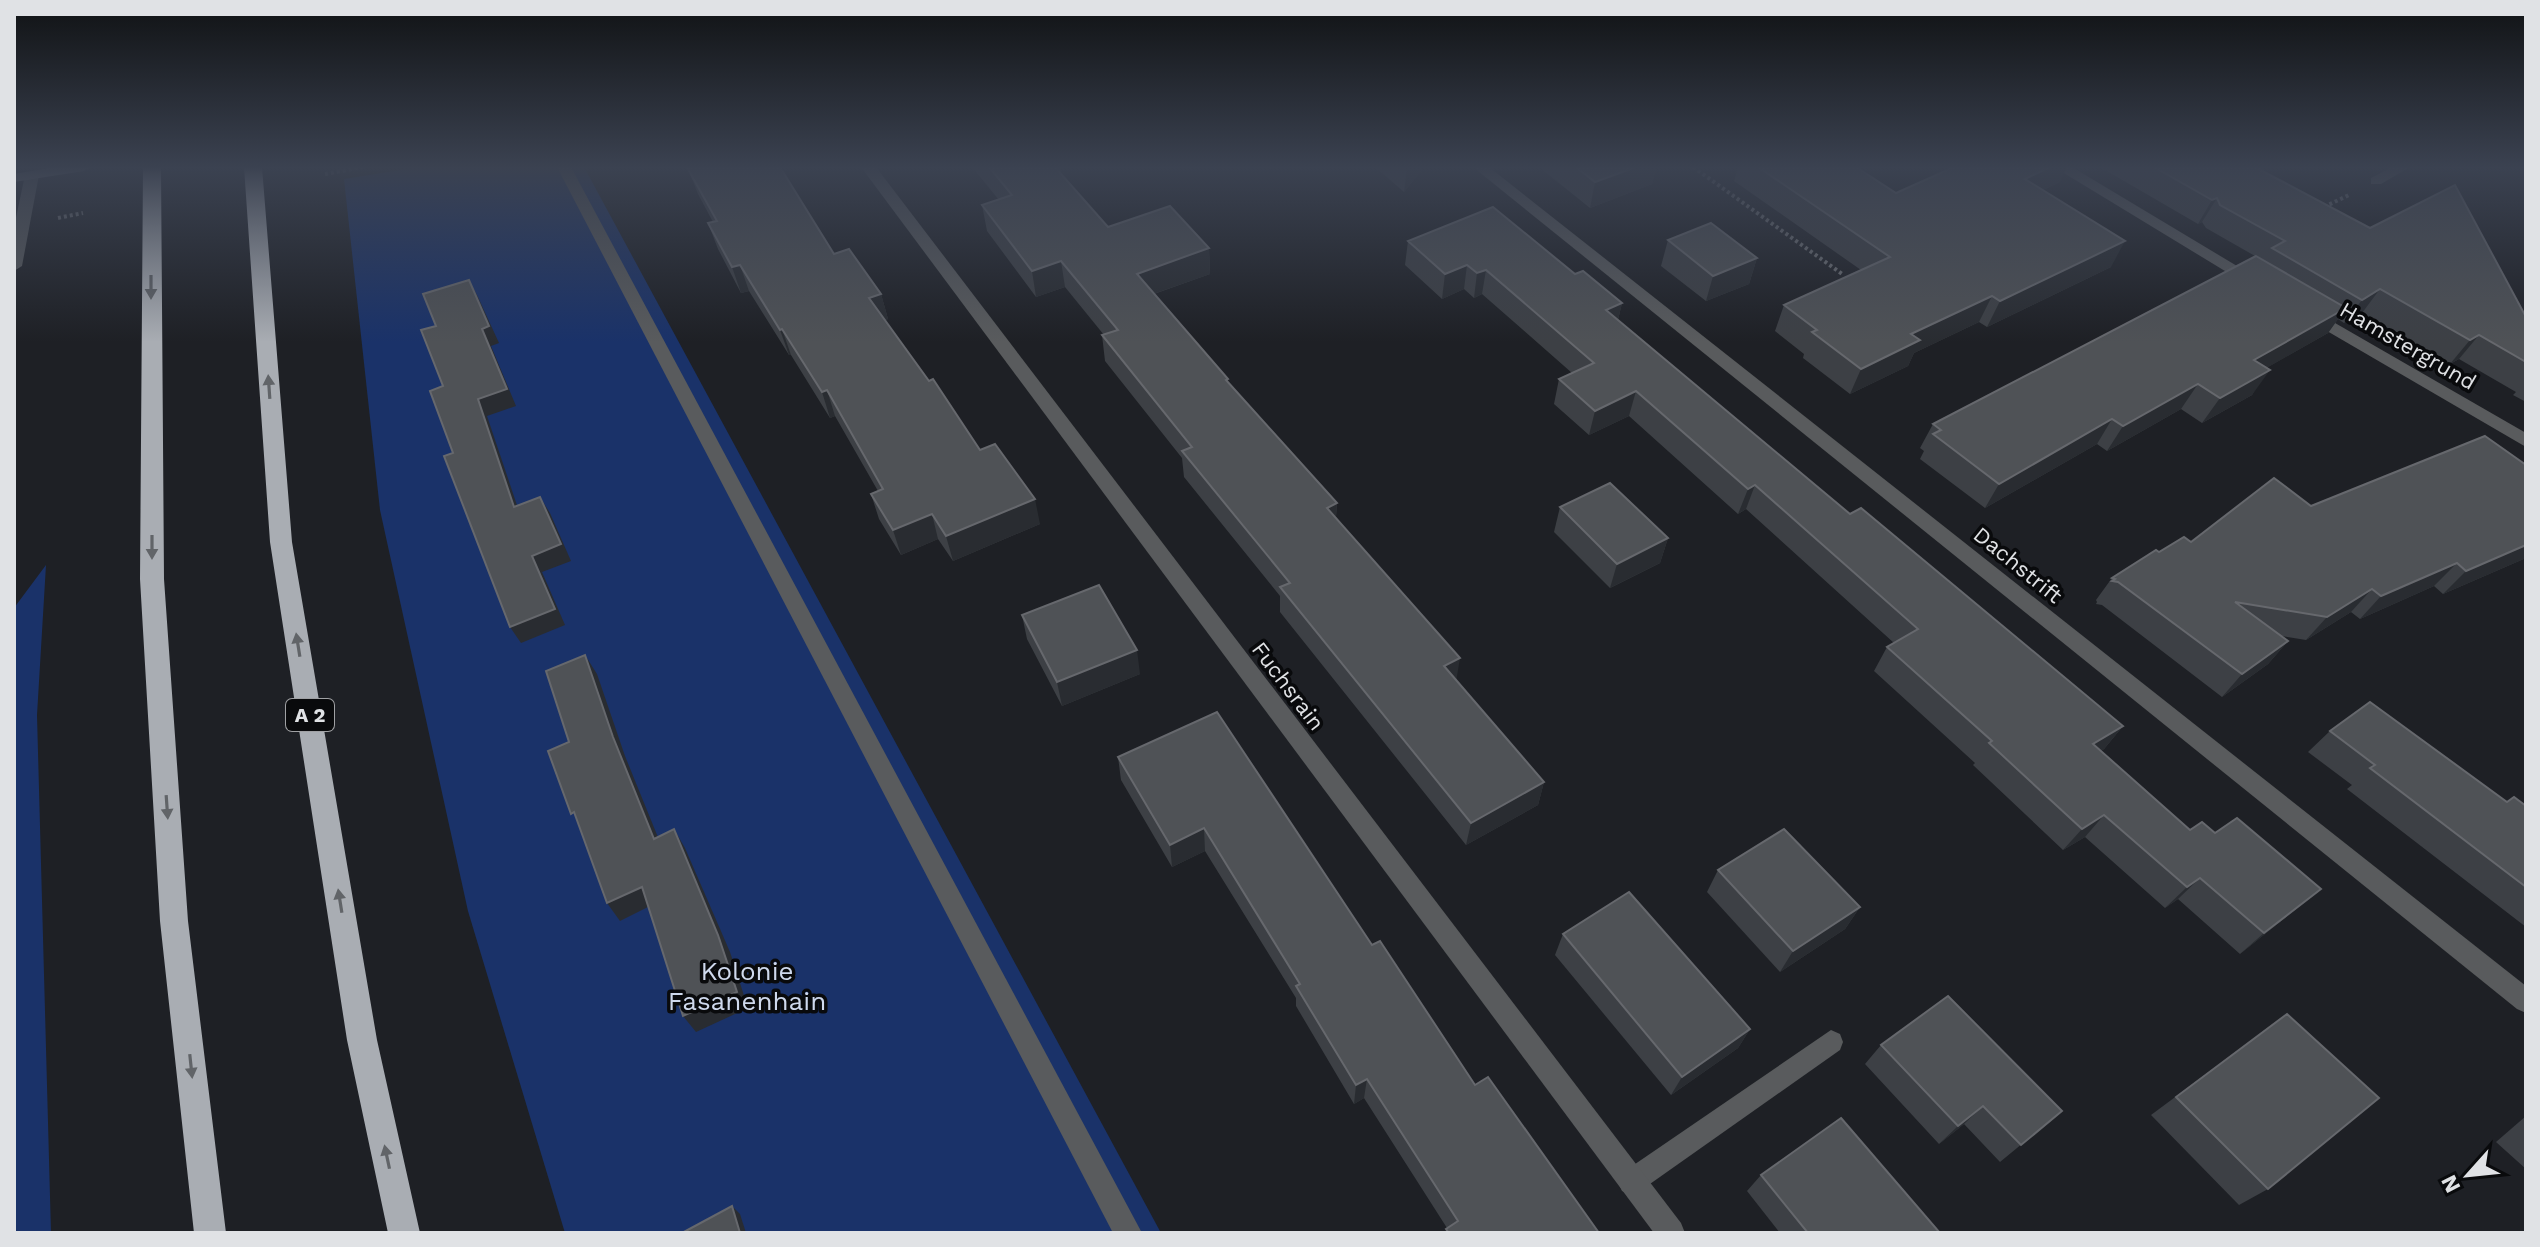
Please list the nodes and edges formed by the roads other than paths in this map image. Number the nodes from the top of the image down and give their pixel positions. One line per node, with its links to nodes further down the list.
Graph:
1 (22, 225): 8 (street)
2 (150, 225): 15 (highway, one-way to 15)
3 (257, 225): 16 (highway, A 2, one-way to 3)
4 (595, 225): 17 (street)
5 (912, 225): 14 (street, Fuchsrain)
6 (1553, 225): 12 (street, Dachstrift)
7 (2159, 225): 9 (street)
8 (14, 266)
9 (2269, 290)
10 (2296, 306): 11 (street, Hamstergrund)
11 (2526, 441)
12 (2526, 1001)
13 (1831, 1042): 14 (street)
14 (1631, 1182): 18 (street, Fuchsrain)
15 (210, 1233)
16 (404, 1233)
17 (1128, 1233)
18 (1671, 1233)

